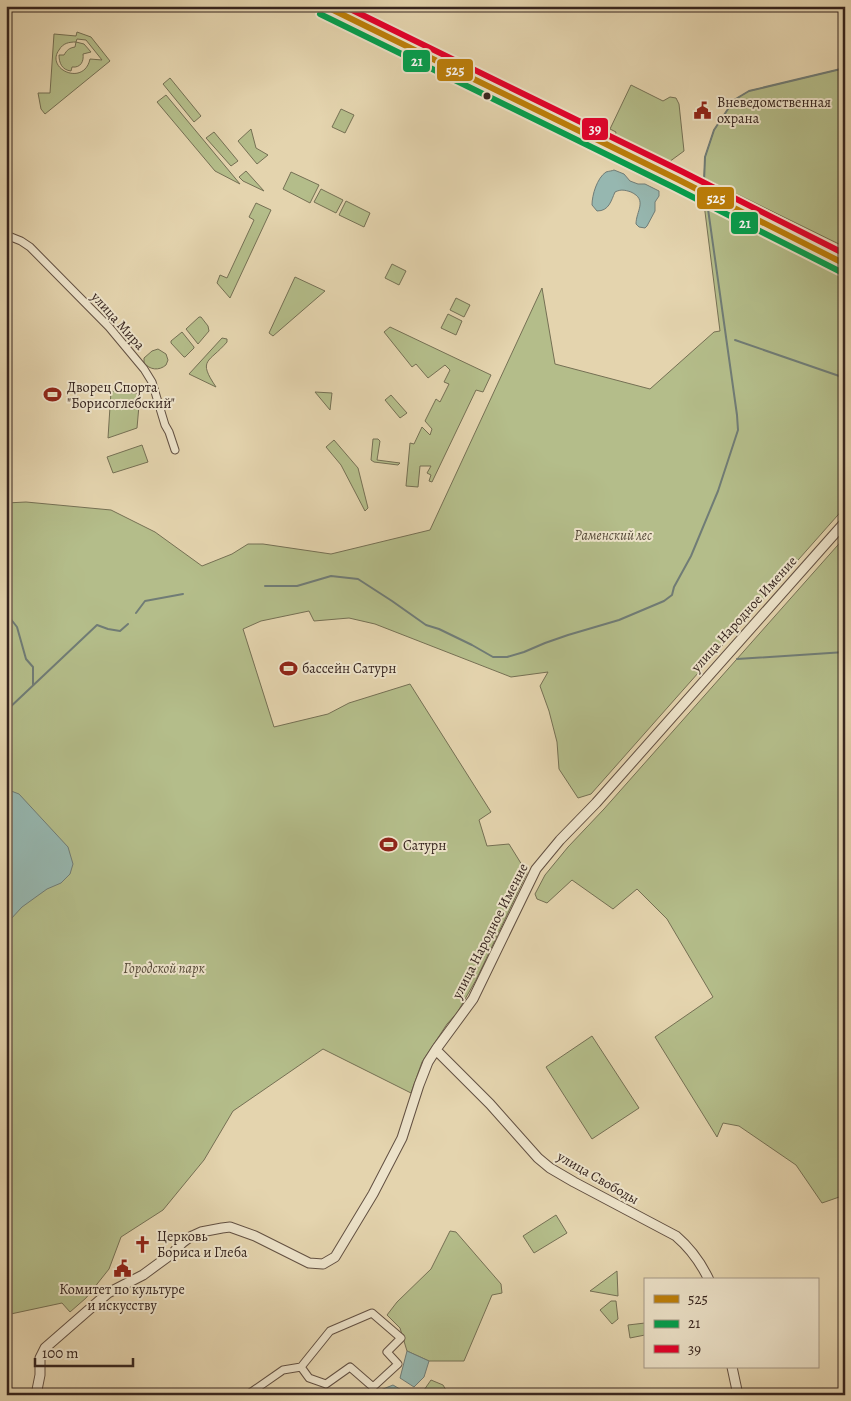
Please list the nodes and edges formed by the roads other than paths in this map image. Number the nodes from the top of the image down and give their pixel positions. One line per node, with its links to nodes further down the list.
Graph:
1 (324, 6): 3 (main road)
2 (6, 235): 4 (street, улица Мира)
3 (845, 264)
4 (175, 450)
5 (845, 522): 6 (street, улица Народное Имение)
6 (436, 1050): 7 (street, улица Свободы); 10 (street, улица Народное Имение)
7 (708, 1278)
8 (301, 1367): 8 (street); 11 (street)
9 (732, 1368): 12 (street)
10 (36, 1395)
11 (247, 1395)
12 (738, 1395)

